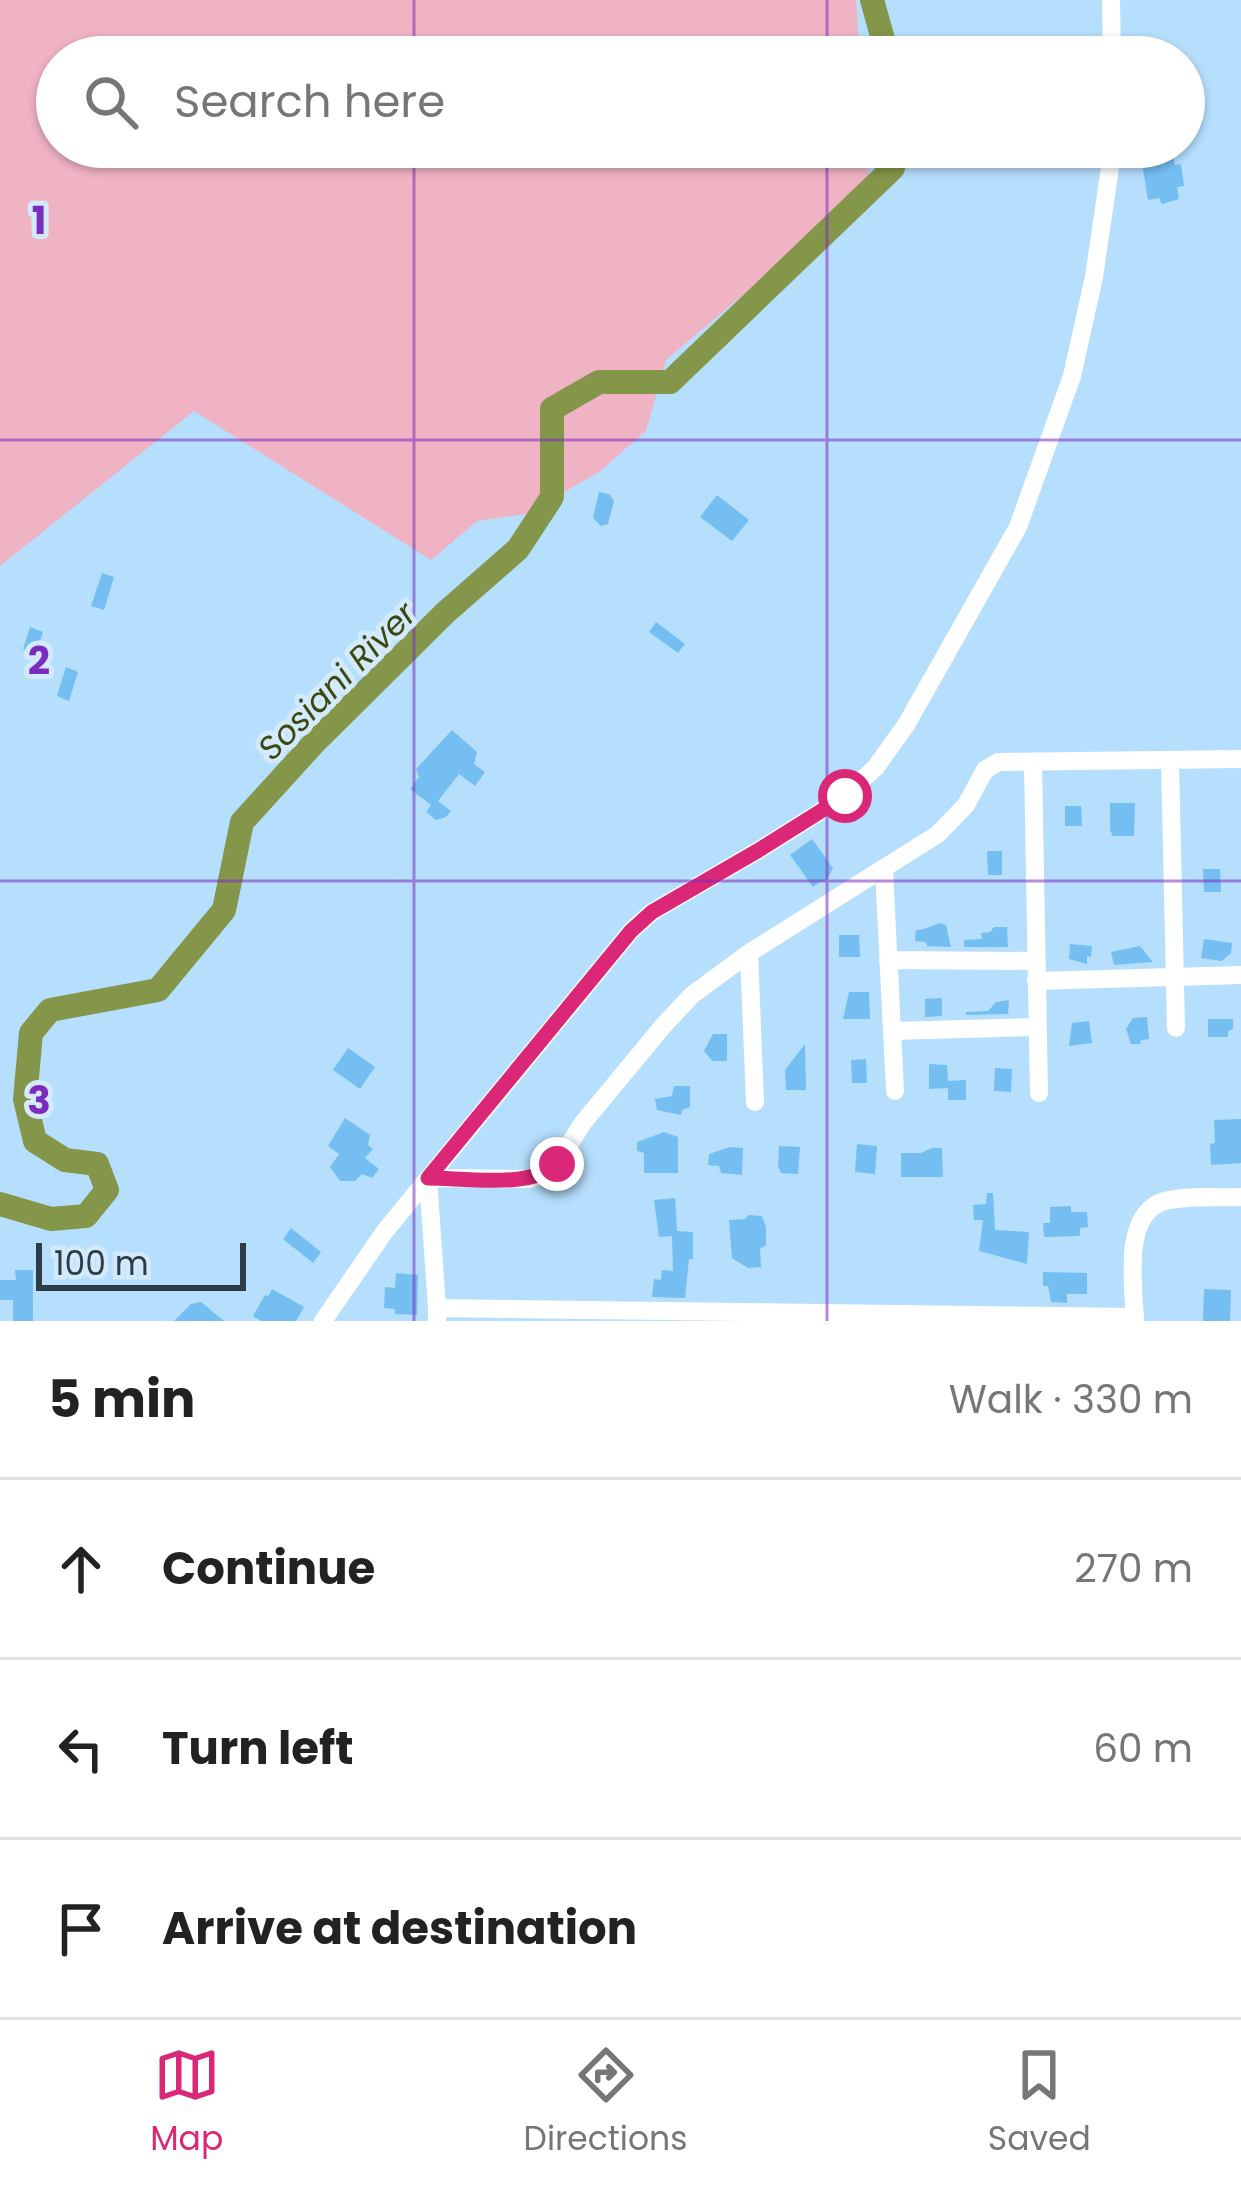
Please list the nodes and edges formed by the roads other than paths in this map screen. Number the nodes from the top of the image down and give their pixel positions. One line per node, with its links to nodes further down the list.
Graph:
1 (1111, 0): 2 (street)
2 (1112, 36)
3 (1110, 168): 19 (street)
4 (1241, 759): 5 (street)
5 (1170, 760): 6 (street); 11 (street)
6 (1033, 763): 7 (street); 10 (street)
7 (884, 870): 8 (street); 9 (street)
8 (749, 953): 18 (street); 19 (street)
9 (888, 960): 10 (street); 15 (street)
10 (1036, 971): 11 (street); 13 (street)
11 (1173, 975): 12 (street); 14 (street)
12 (1241, 975)
13 (1037, 1027): 15 (street); 17 (street)
14 (1176, 1028)
15 (892, 1030): 16 (street)
16 (895, 1091)
17 (1039, 1093)
18 (754, 1102)
19 (428, 1178): 21 (street); 24 (street)
20 (1241, 1197): 23 (street)
21 (437, 1314): 22 (street)
22 (786, 1317): 23 (street)
23 (1135, 1319)
24 (322, 1321)

